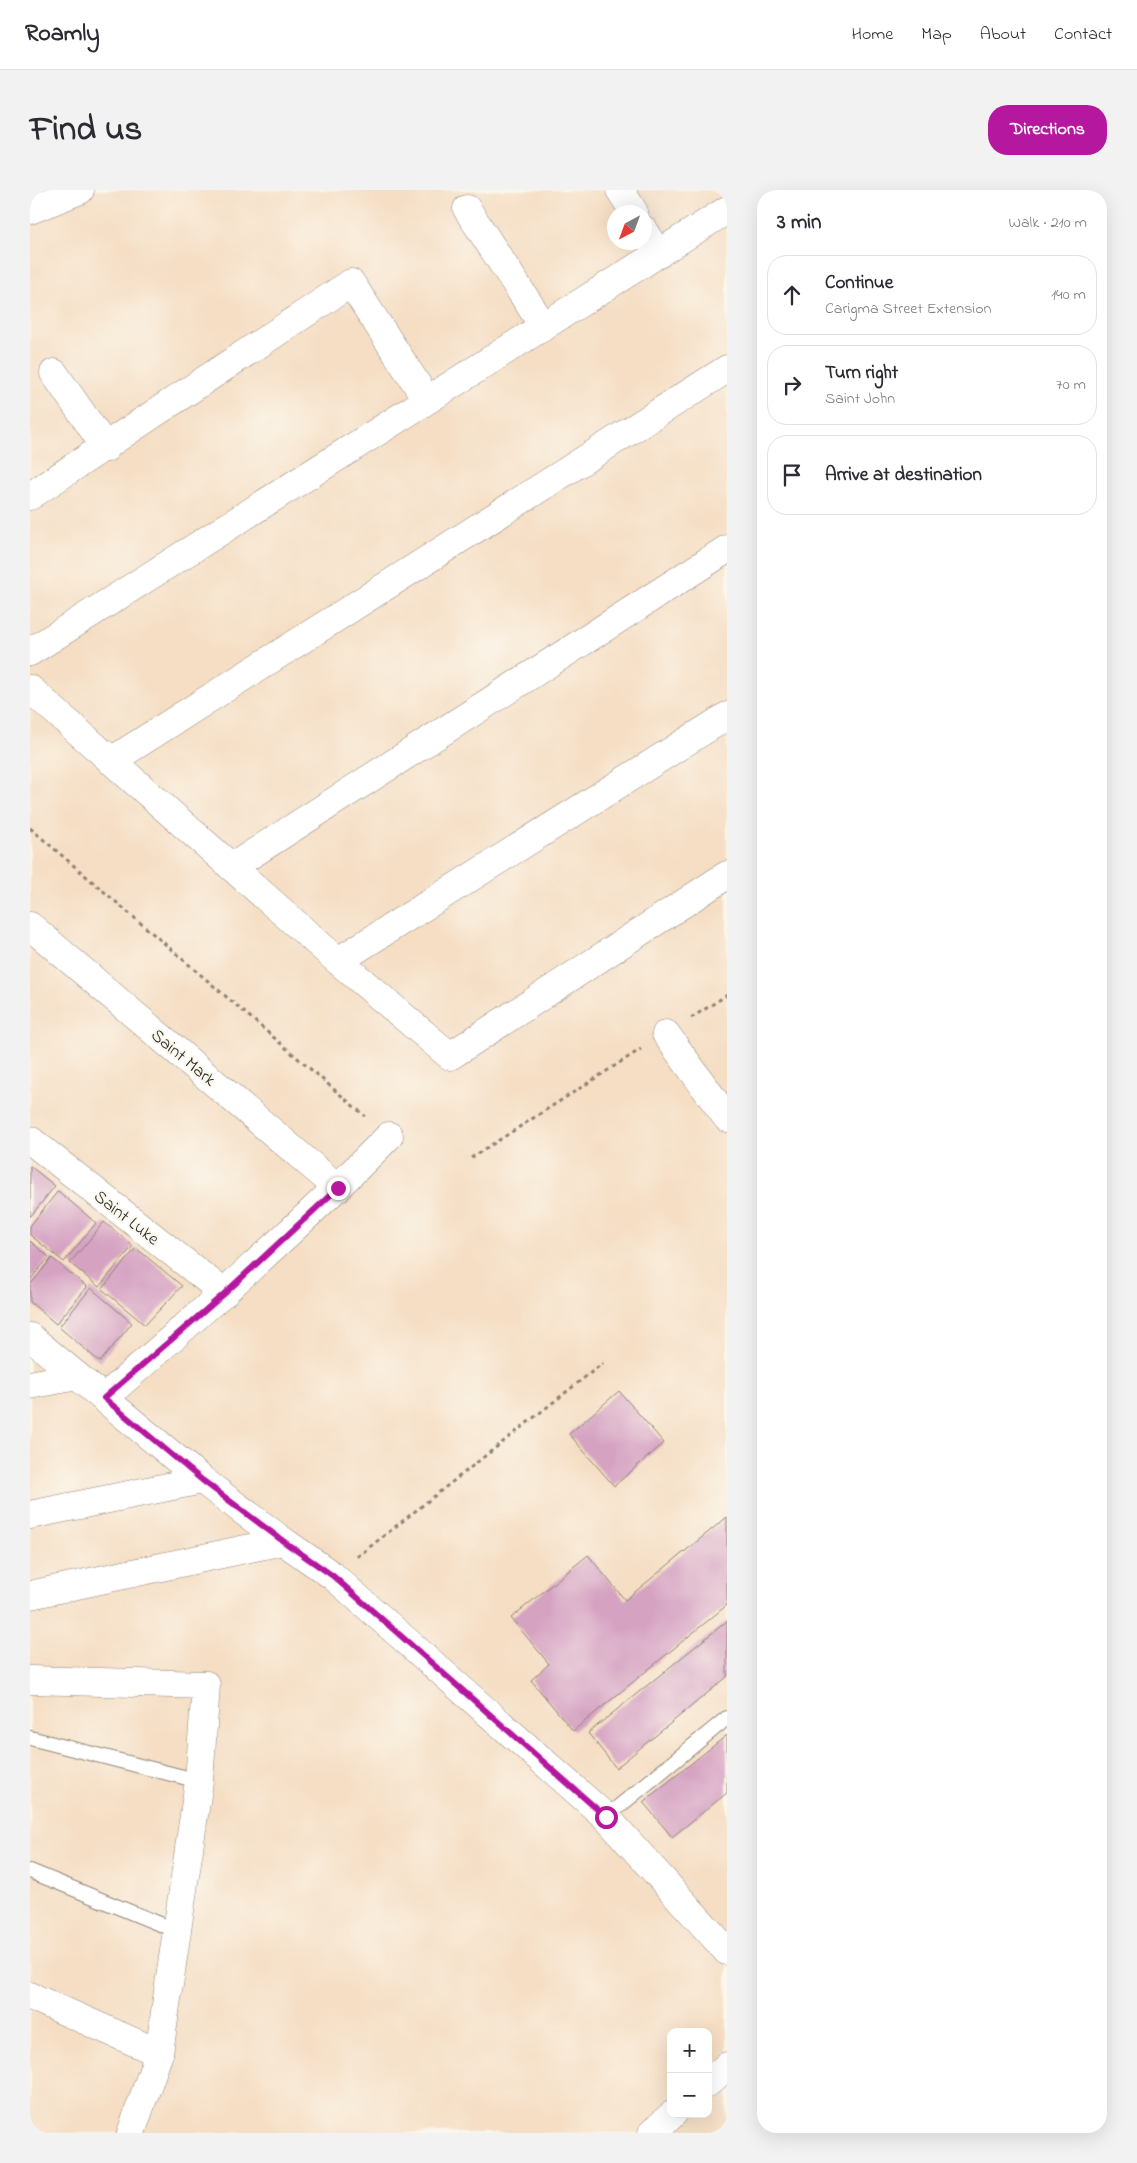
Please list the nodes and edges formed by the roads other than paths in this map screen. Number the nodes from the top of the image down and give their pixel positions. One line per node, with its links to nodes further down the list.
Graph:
1 (80, 190): 5 (street)
2 (620, 190): 3 (street)
3 (630, 205)
4 (467, 209): 9 (street)
5 (30, 210)
6 (727, 210): 8 (street)
7 (652, 243): 8 (street)
8 (659, 254): 9 (street)
9 (544, 327): 12 (street)
10 (727, 369): 19 (street)
11 (54, 373): 13 (street)
12 (427, 400): 13 (street); 16 (street)
13 (106, 448): 14 (street)
14 (30, 496)
15 (727, 548): 20 (street)
16 (30, 652)
17 (30, 690): 19 (street)
18 (727, 716): 23 (street)
19 (111, 761): 20 (street)
20 (232, 867): 23 (street)
21 (727, 875): 23 (street)
22 (30, 926): 28 (street, Saint Mark)
23 (338, 961)
24 (666, 1034): 25 (street)
25 (727, 1118)
26 (389, 1136): 28 (street)
27 (30, 1140): 29 (street, Saint Luke)
28 (338, 1188): 29 (street)
29 (224, 1294): 33 (street)
30 (30, 1337): 31 (street)
31 (77, 1376): 32 (street); 33 (street)
32 (30, 1385)
33 (104, 1398): 34 (street)
34 (202, 1480): 35 (street); 36 (street)
35 (30, 1515)
36 (283, 1541): 37 (street); 42 (street)
37 (33, 1600)
38 (30, 1680): 41 (street)
39 (727, 1718): 42 (lane)
40 (30, 1738): 41 (lane)
41 (199, 1781): 44 (street)
42 (606, 1817): 45 (street)
43 (30, 1871): 44 (lane)
44 (177, 1931): 47 (street)
45 (727, 1951)
46 (30, 1996): 47 (street)
47 (159, 2053): 51 (street)
48 (727, 2066): 49 (street)
49 (712, 2079)
50 (669, 2118): 52 (street)
51 (131, 2133)
52 (652, 2133)

